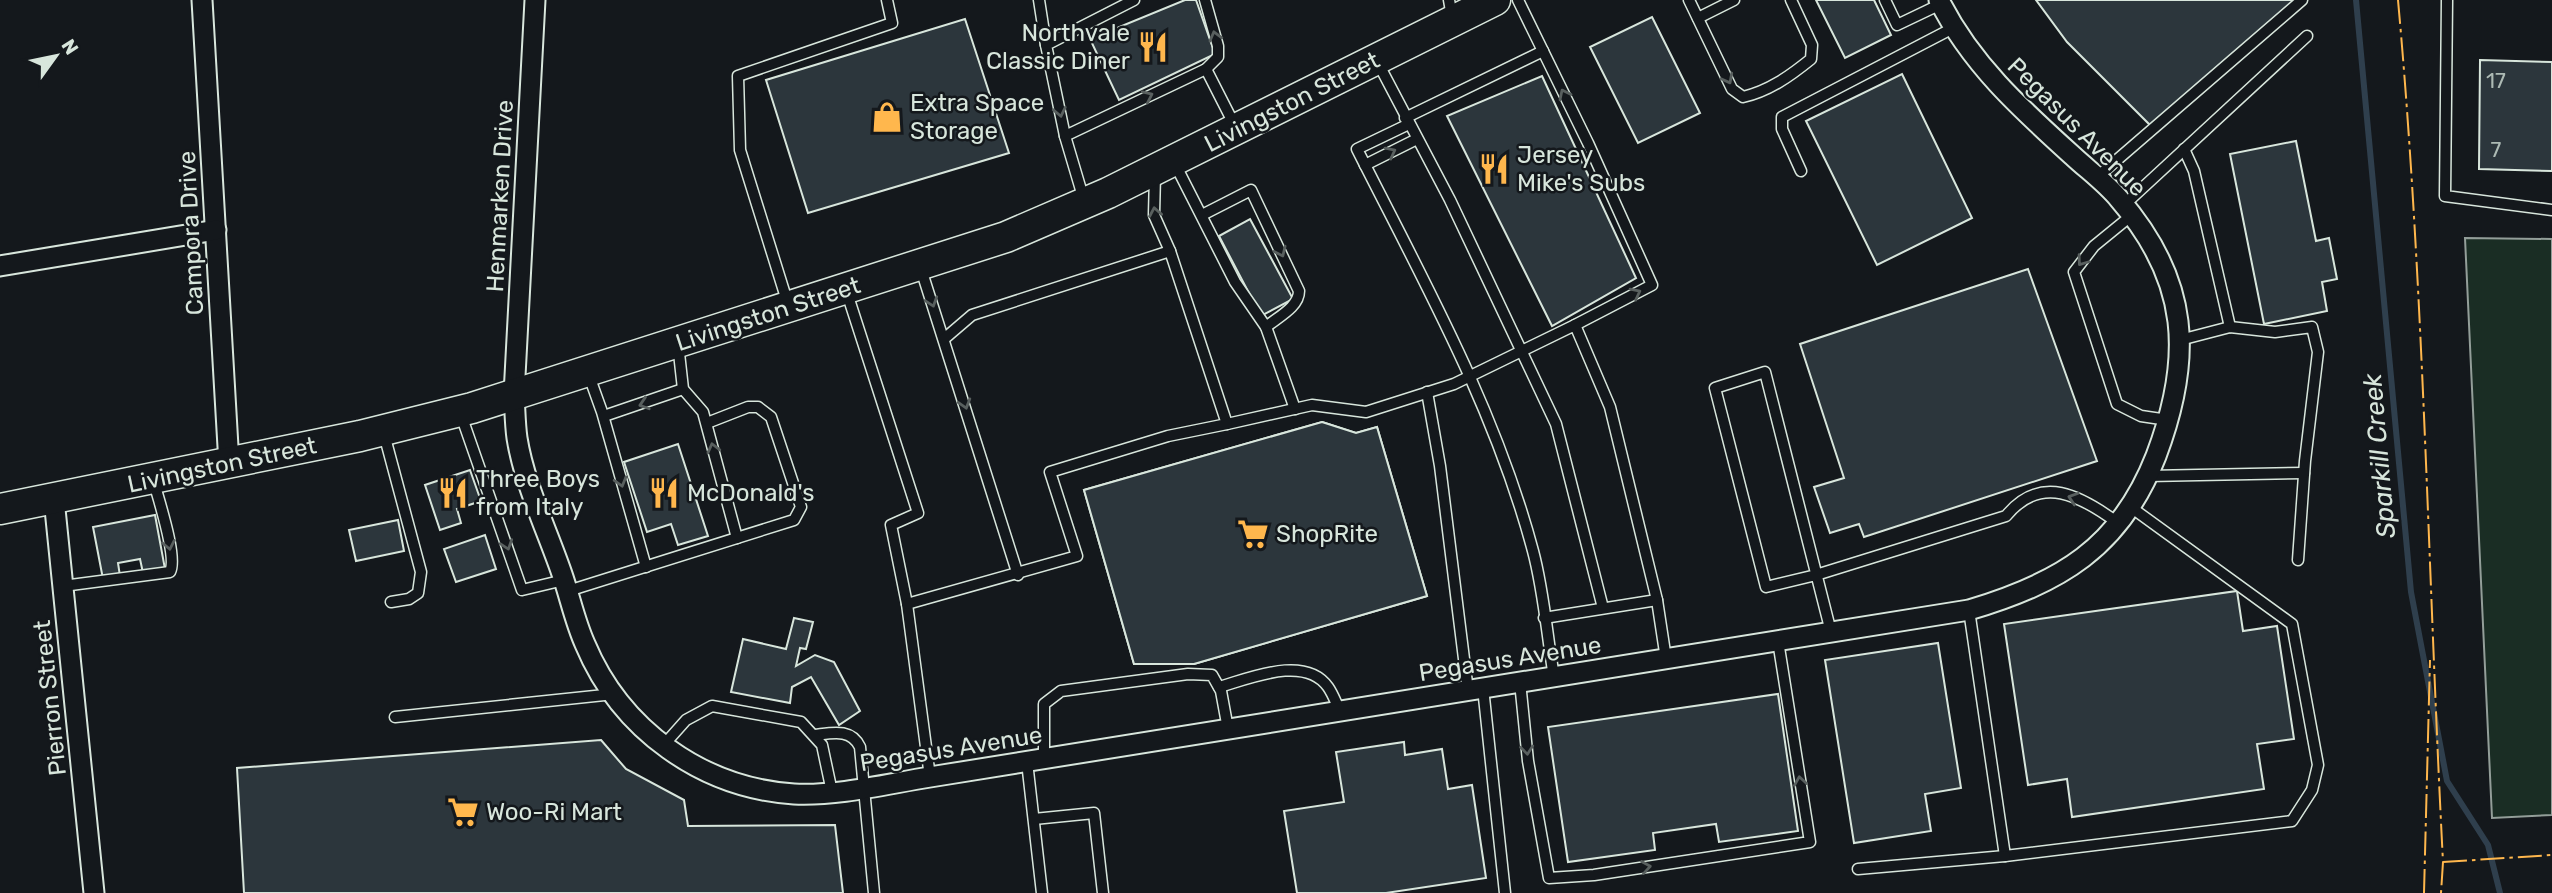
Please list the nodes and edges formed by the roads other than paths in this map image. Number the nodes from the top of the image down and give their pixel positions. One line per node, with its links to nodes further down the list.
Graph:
1 (202, 0): 37 (street, Campora Drive)
2 (535, 0): 54 (street, Henmarken Drive)
3 (887, 0): 42 (lane)
4 (1039, 0): 20 (lane)
5 (1133, 0): 20 (lane)
6 (1205, 0): 23 (lane, one-way to 6)
7 (1495, 0): 16 (main road, Livingston Street)
8 (1517, 0): 21 (lane)
9 (1689, 0): 17 (lane)
10 (1734, 0): 17 (lane)
11 (1791, 0): 17 (lane, one-way to 11)
12 (1885, 0): 15 (lane)
13 (2302, 0): 32 (lane)
14 (2446, 0): 35 (lane)
15 (1940, 2): 18 (street, Pegasus Avenue)
16 (1451, 11): 22 (main road, Livingston Street)
17 (1698, 18)
18 (1955, 27): 31 (lane); 32 (street, Pegasus Avenue)
19 (2307, 36): 28 (lane)
20 (1046, 45): 26 (lane, one-way to 26)
21 (1543, 51): 24 (lane); 43 (lane, one-way to 21)
22 (1376, 60): 24 (lane); 25 (main road, Livingston Street)
23 (1206, 69): 25 (lane); 26 (lane, one-way to 23)
24 (1407, 121): 27 (lane); 29 (lane)
25 (1237, 130): 30 (main road, Livingston Street)
26 (1065, 136): 33 (lane)
27 (1417, 139): 29 (lane, one-way to 27); 49 (lane)
28 (2183, 149): 34 (lane); 45 (lane)
29 (1365, 165): 51 (lane)
30 (1165, 166): 33 (main road, Livingston Street); 36 (lane); 38 (lane, one-way to 30)
31 (1801, 172)
32 (2096, 178): 34 (street, Pegasus Avenue)
33 (1086, 204): 40 (main road, Livingston Street)
34 (2128, 210): 47 (street, Pegasus Avenue); 58 (lane, one-way to 58)
35 (2552, 210)
36 (1202, 215): 44 (lane); 44 (lane, one-way to 44)
37 (216, 230): 39 (street); 62 (street, Campora Drive)
38 (1170, 251): 46 (lane); 60 (lane)
39 (0, 266)
40 (920, 266): 41 (main road, Livingston Street); 46 (lane, one-way to 46)
41 (846, 289): 42 (main road, Livingston Street); 79 (lane)
42 (789, 308): 48 (main road, Livingston Street)
43 (1575, 325): 49 (lane); 77 (lane)
44 (1266, 327): 55 (lane)
45 (2230, 327): 47 (lane); 63 (lane)
46 (944, 339): 73 (lane, one-way to 73)
47 (2180, 340): 58 (street, Pegasus Avenue)
48 (677, 344): 50 (main road, Livingston Street); 52 (lane)
49 (1522, 351): 51 (lane); 80 (lane)
50 (588, 372): 54 (main road, Livingston Street); 57 (lane)
51 (1471, 376): 53 (lane); 82 (lane)
52 (683, 389): 57 (lane, one-way to 57); 59 (lane)
53 (1427, 393): 55 (lane); 89 (lane)
54 (514, 395): 56 (main road, Livingston Street); 75 (street, Pegasus Avenue)
55 (1296, 409): 60 (lane)
56 (460, 411): 61 (main road, Livingston Street); 75 (lane, one-way to 75)
57 (604, 416): 72 (lane, one-way to 72)
58 (2168, 420): 64 (street, Pegasus Avenue)
59 (707, 423): 70 (lane, one-way to 59); 70 (lane)
60 (1227, 424): 73 (lane)
61 (383, 430): 62 (main road, Livingston Street); 78 (lane)
62 (229, 464): 65 (main road, Livingston Street)
63 (2304, 473): 64 (lane); 71 (lane)
64 (2148, 476): 67 (street, Pegasus Avenue)
65 (153, 479): 66 (main road, Livingston Street); 76 (lane, one-way to 76)
66 (54, 499): 68 (main road, Livingston Street); 76 (street, Pierron Street)
67 (2132, 508): 69 (street, Pegasus Avenue); 101 (lane)
68 (0, 509)
69 (2119, 524): 74 (lane, one-way to 74); 81 (street, Pegasus Avenue)
70 (737, 538): 72 (lane)
71 (2298, 560)
72 (646, 567): 75 (lane)
73 (1018, 575): 79 (lane)
74 (1816, 575): 74 (lane); 83 (lane)
75 (566, 585): 90 (street, Pegasus Avenue)
76 (63, 586): 103 (street, Pierron Street)
77 (1657, 600): 80 (lane); 85 (lane)
78 (391, 602)
79 (907, 604): 97 (lane)
80 (1603, 608): 82 (lane)
81 (1969, 610): 83 (street, Pegasus Avenue); 101 (lane)
82 (1544, 618): 86 (lane)
83 (1831, 632): 84 (street, Pegasus Avenue)
84 (1778, 641): 85 (street, Pegasus Avenue); 87 (lane, one-way to 84)
85 (1666, 659): 86 (street, Pegasus Avenue)
86 (1554, 677): 87 (street, Pegasus Avenue)
87 (1520, 682): 89 (street, Pegasus Avenue)
88 (1219, 687): 91 (lane); 93 (lane); 96 (lane)
89 (1475, 690): 91 (street, Pegasus Avenue); 107 (lane)
90 (615, 694): 92 (lane); 95 (street, Pegasus Avenue)
91 (1340, 711): 93 (street, Pegasus Avenue)
92 (395, 717)
93 (1228, 729): 96 (street, Pegasus Avenue)
94 (815, 735): 95 (lane); 98 (lane); 99 (lane)
95 (662, 747): 99 (street, Pegasus Avenue)
96 (1036, 760): 97 (street, Pegasus Avenue); 100 (lane)
97 (930, 777): 98 (street, Pegasus Avenue)
98 (864, 787): 99 (street, Pegasus Avenue); 104 (lane)
99 (832, 792)
100 (1034, 819): 105 (lane); 106 (lane)
101 (2005, 856): 102 (lane)
102 (1858, 869)
103 (94, 893)
104 (874, 893)
105 (1042, 893)
106 (1103, 893)
107 (1505, 893)

